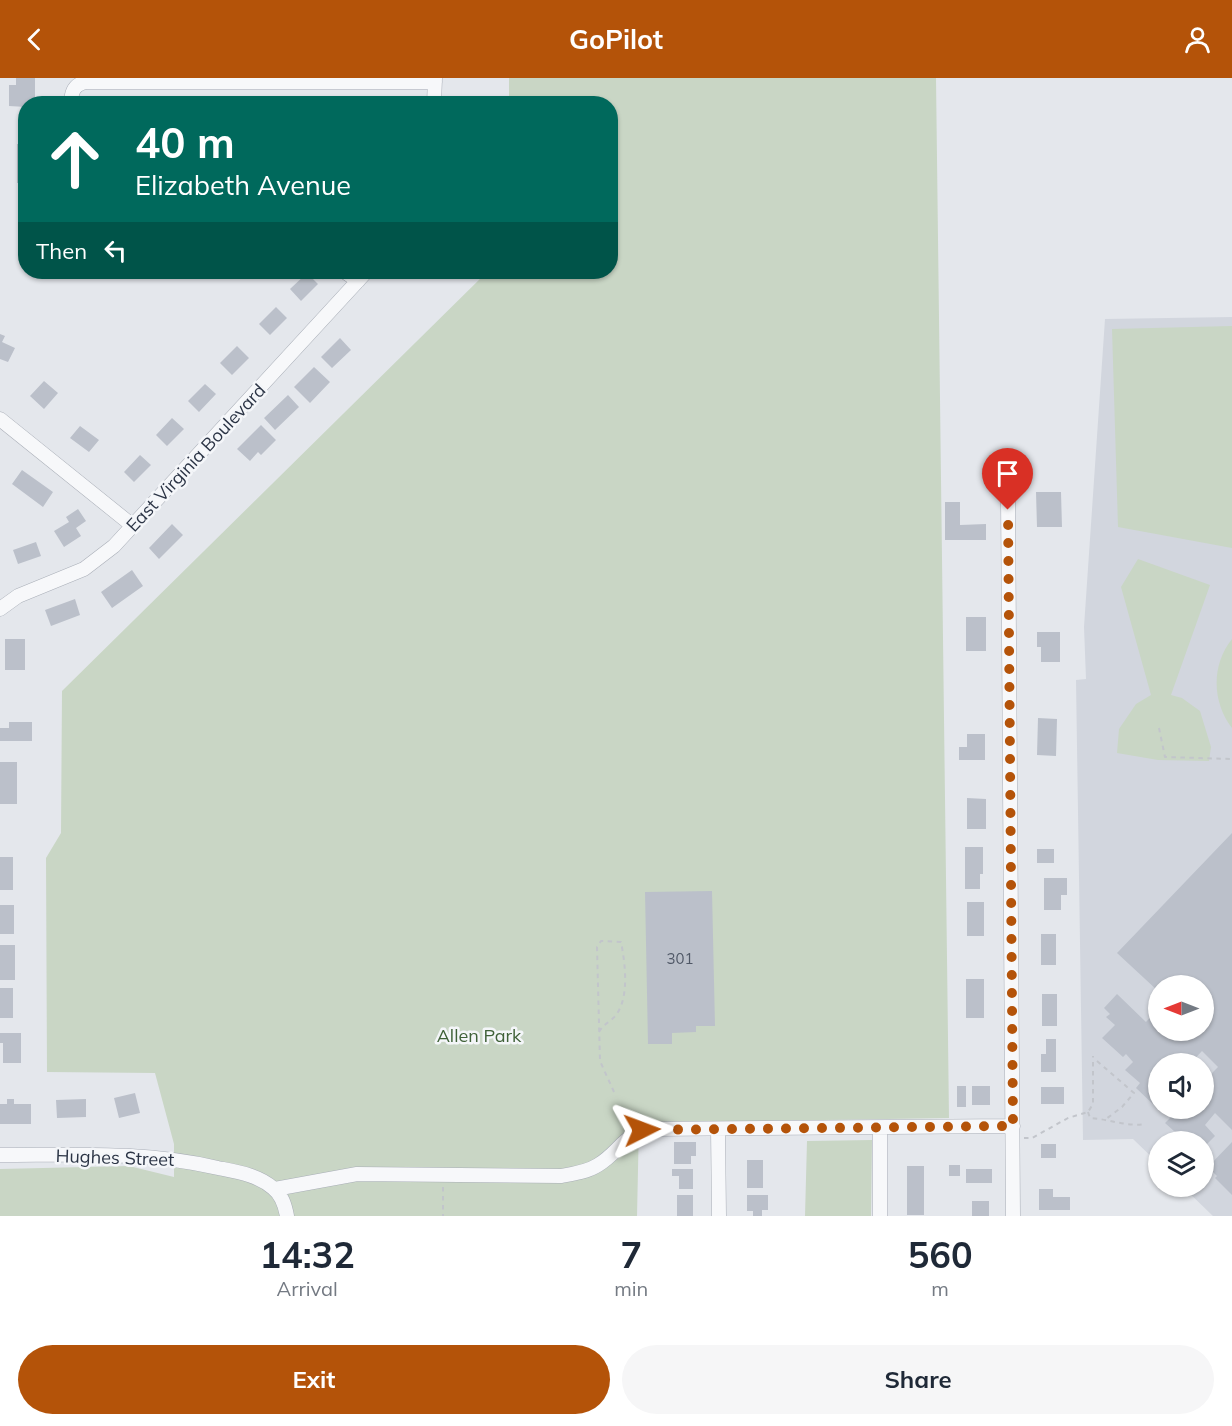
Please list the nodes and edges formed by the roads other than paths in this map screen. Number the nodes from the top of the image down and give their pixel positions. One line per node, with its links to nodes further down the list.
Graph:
1 (435, 80): 2 (street); 3 (street)
2 (71, 96)
3 (434, 96)
4 (359, 279): 7 (street, East Virginia Boulevard)
5 (0, 419): 7 (street)
6 (1008, 497): 11 (street)
7 (133, 526): 8 (street, East Virginia Boulevard)
8 (0, 609)
9 (880, 1128): 10 (street); 11 (street); 16 (street)
10 (718, 1129): 13 (street); 15 (street)
11 (1013, 1132): 17 (street)
12 (0, 1155): 13 (street, Hughes Street)
13 (275, 1189): 14 (street)
14 (287, 1216)
15 (719, 1216)
16 (880, 1216)
17 (1013, 1216)

